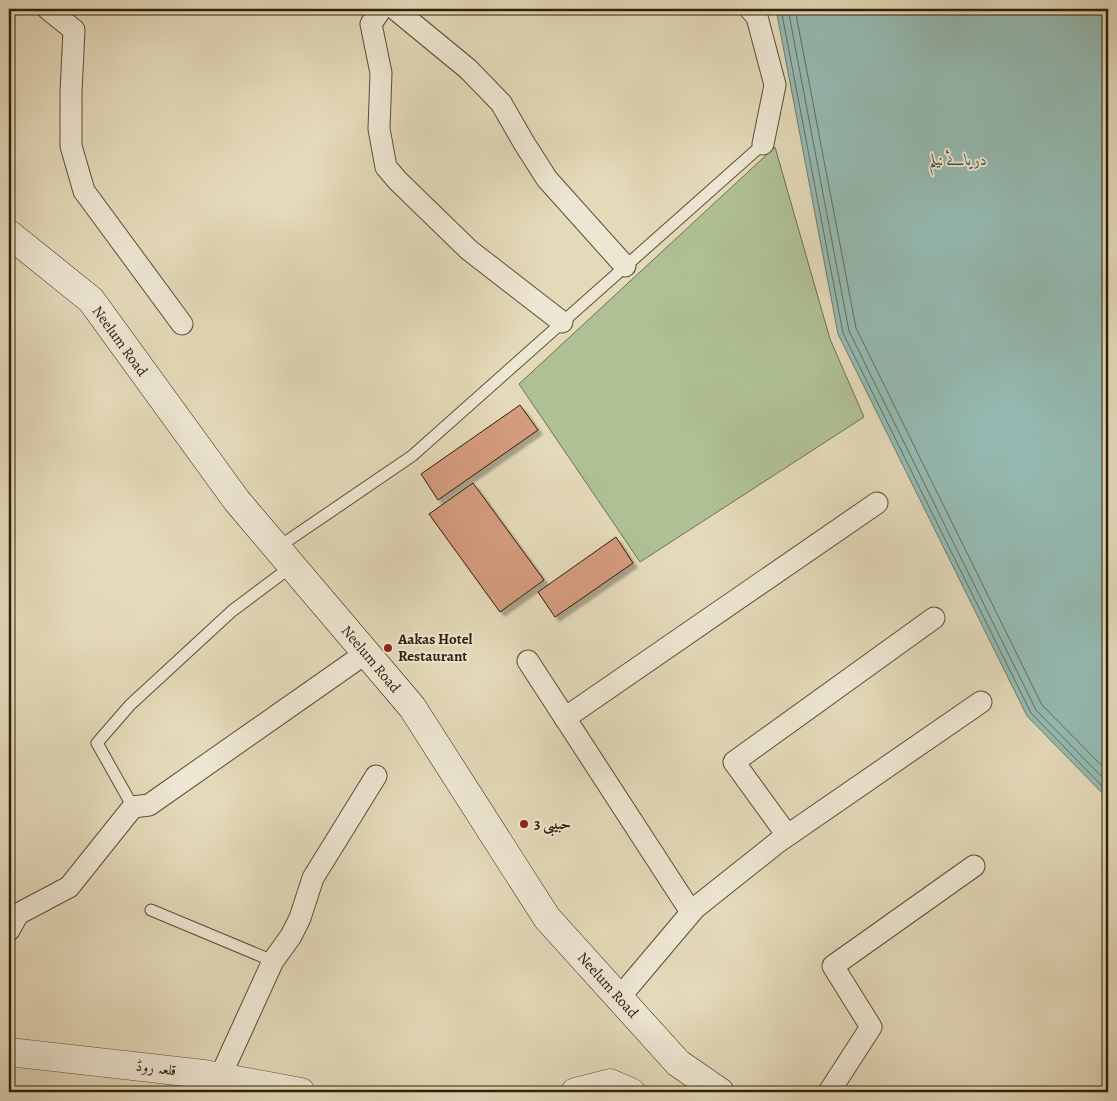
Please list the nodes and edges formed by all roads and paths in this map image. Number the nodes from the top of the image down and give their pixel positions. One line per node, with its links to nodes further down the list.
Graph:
1 (48, 9): 9 (street)
2 (381, 9): 8 (street)
3 (395, 9): 7 (street)
4 (750, 9): 5 (street)
5 (763, 144): 7 (lane)
6 (9, 234): 11 (main road, Neelum Road)
7 (625, 266): 8 (lane)
8 (562, 322): 11 (lane)
9 (182, 324)
10 (876, 503): 16 (street)
11 (284, 557): 13 (main road, Neelum Road); 18 (lane)
12 (934, 618): 19 (street)
13 (366, 653): 18 (street); 25 (main road, Neelum Road)
14 (528, 661): 16 (street)
15 (981, 702): 19 (street)
16 (565, 718): 22 (street)
17 (376, 776): 24 (street)
18 (133, 807): 23 (street)
19 (787, 836): 22 (street)
20 (974, 866): 32 (street)
21 (151, 910): 24 (lane)
22 (691, 912): 25 (street)
23 (9, 930)
24 (273, 961): 27 (street)
25 (619, 998): 31 (main road, Neelum Road)
26 (9, 1052): 27 (main road, قلعہ روڈ)
27 (220, 1077): 28 (main road, قلعہ روڈ)
28 (301, 1092)
29 (575, 1092): 30 (main road)
30 (631, 1092)
31 (720, 1092)
32 (829, 1092)

